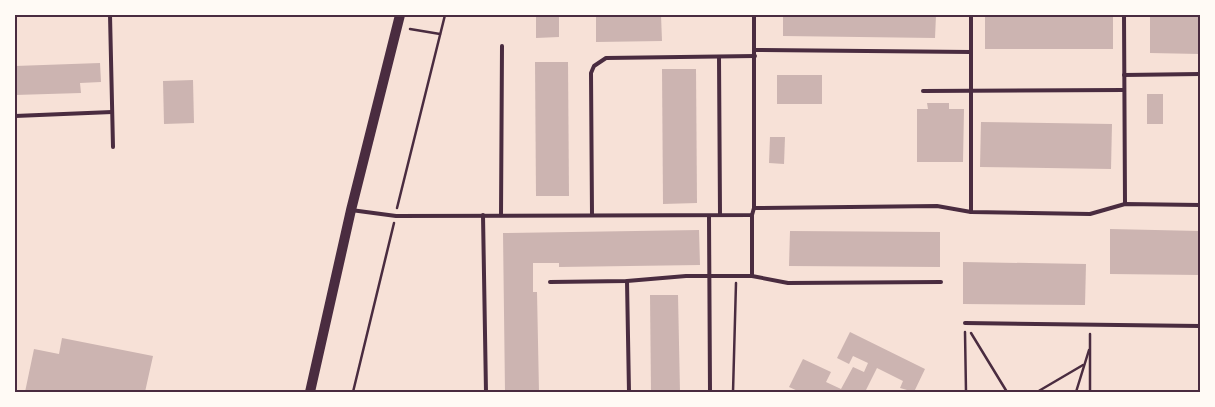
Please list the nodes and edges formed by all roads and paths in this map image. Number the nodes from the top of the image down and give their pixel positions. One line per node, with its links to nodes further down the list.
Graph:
1 (110, 15): 17 (lane)
2 (400, 15): 23 (main road)
3 (445, 15): 29 (path)
4 (754, 15): 8 (lane)
5 (971, 15): 9 (lane)
6 (1124, 15): 12 (lane)
7 (502, 46): 26 (lane)
8 (755, 50): 9 (lane); 10 (lane)
9 (971, 52): 14 (lane)
10 (755, 56): 11 (lane); 22 (lane)
11 (719, 57): 27 (lane); 28 (lane)
12 (1124, 74): 13 (lane); 15 (lane)
13 (1200, 74)
14 (971, 90): 15 (lane); 16 (lane); 24 (lane)
15 (1124, 90): 20 (lane)
16 (923, 91)
17 (112, 112): 18 (lane); 19 (lane)
18 (15, 116)
19 (113, 147)
20 (1125, 204): 21 (lane); 24 (lane)
21 (1200, 205)
22 (754, 208): 24 (lane); 31 (lane)
23 (351, 210): 29 (lane); 43 (main road)
24 (971, 212)
25 (483, 215): 26 (lane); 29 (lane); 45 (lane)
26 (502, 215): 27 (lane)
27 (592, 215): 30 (lane)
28 (720, 215): 30 (lane); 31 (lane)
29 (396, 216): 44 (path)
30 (709, 216): 32 (lane)
31 (752, 216): 33 (lane)
32 (709, 276): 33 (lane); 35 (lane); 47 (lane)
33 (752, 276): 37 (lane)
34 (736, 279): 48 (path)
35 (627, 281): 36 (lane); 46 (lane)
36 (550, 282)
37 (940, 282)
38 (965, 323): 39 (lane); 49 (path); 50 (path)
39 (1090, 325): 40 (lane); 41 (path)
40 (1200, 326)
41 (1090, 346): 42 (path); 53 (path)
42 (1083, 365): 51 (path); 52 (path)
43 (310, 392)
44 (353, 392)
45 (486, 392)
46 (629, 392)
47 (710, 392)
48 (733, 392)
49 (966, 392)
50 (1007, 392)
51 (1036, 392)
52 (1076, 392)
53 (1090, 392)

